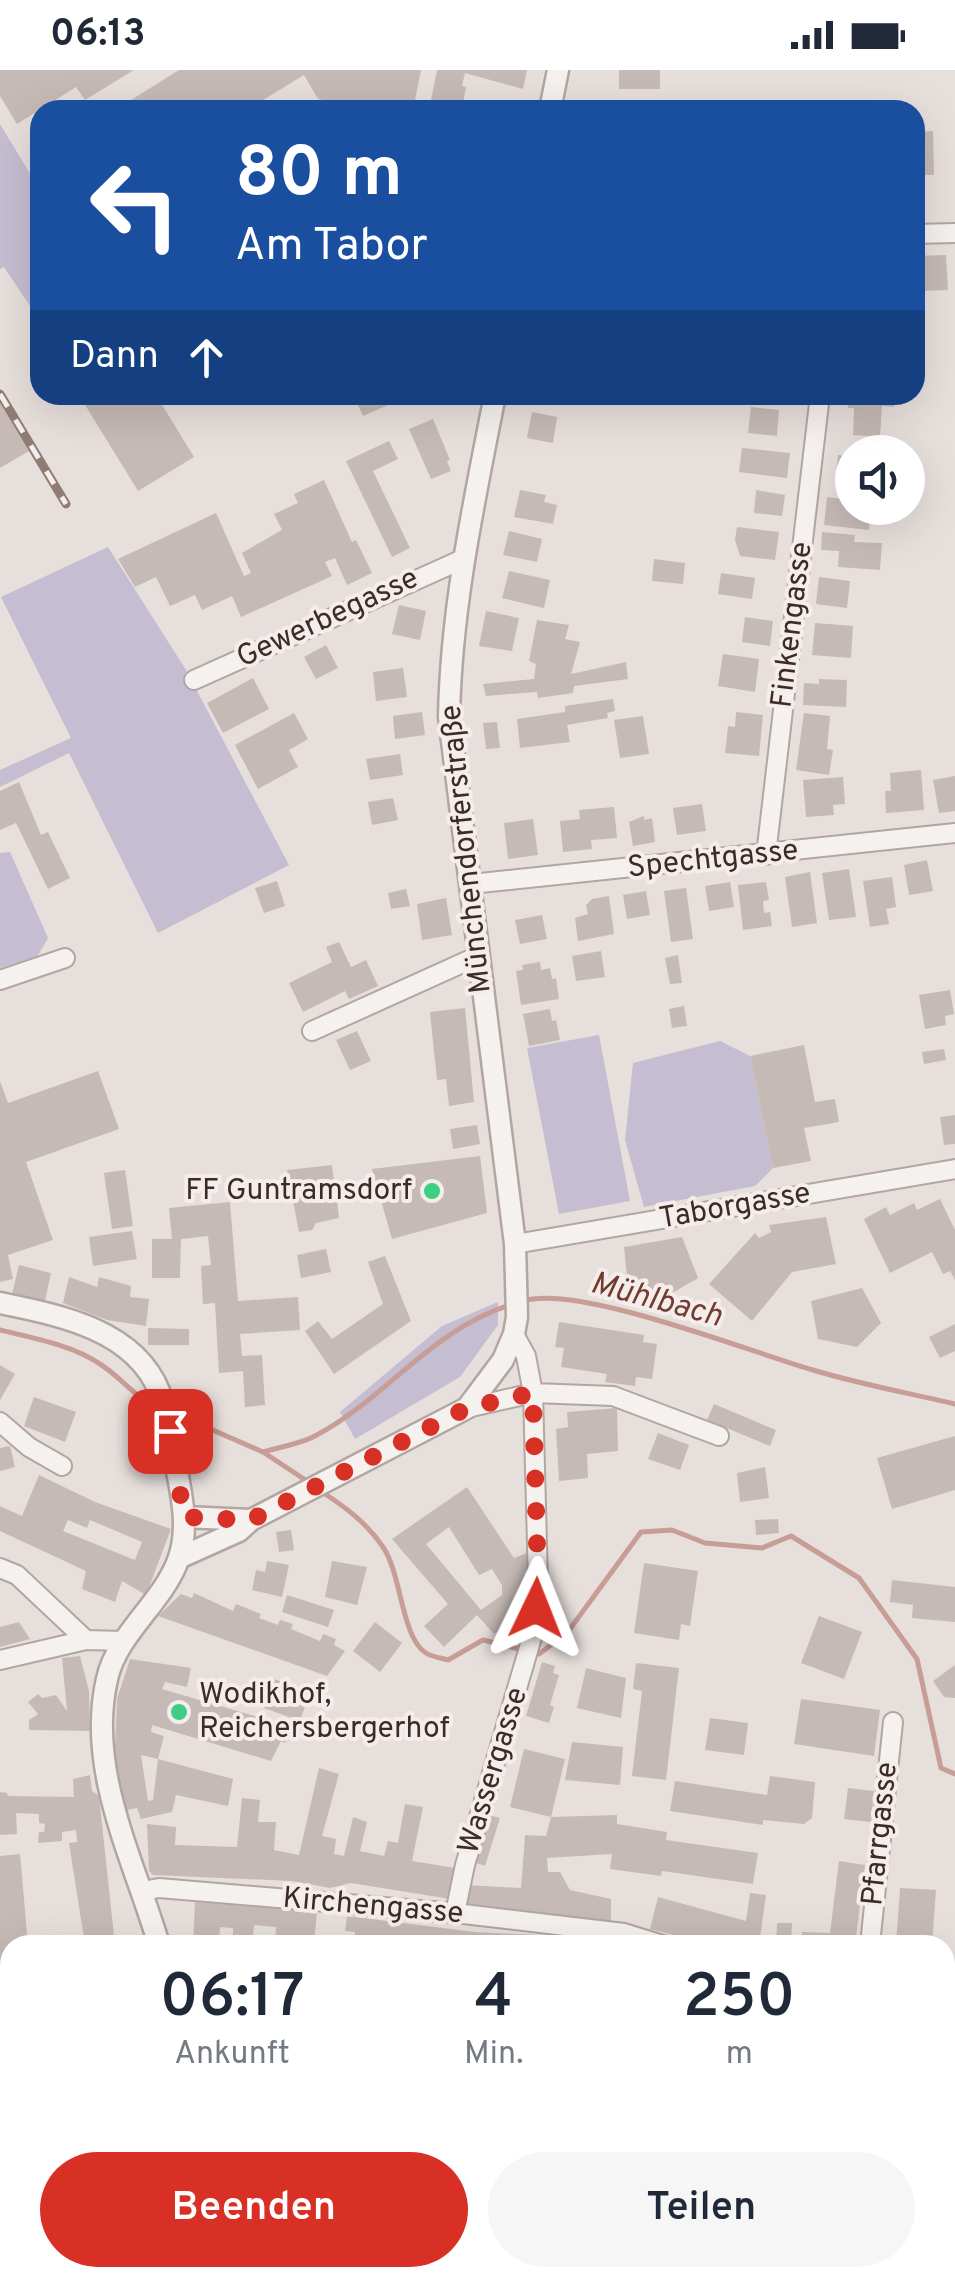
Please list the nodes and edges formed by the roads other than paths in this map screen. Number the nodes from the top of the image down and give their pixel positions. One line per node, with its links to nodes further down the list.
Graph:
1 (558, 70): 2 (street)
2 (552, 100)
3 (955, 233): 4 (street)
4 (925, 234)
5 (493, 405): 7 (street, Münchendorferstraße)
6 (819, 405): 10 (street, Finkengasse)
7 (463, 559): 8 (street, Gewerbegasse); 11 (street, Münchendorferstraße)
8 (194, 680)
9 (955, 833): 10 (street, Spechtgasse)
10 (766, 855): 11 (street, Spechtgasse)
11 (471, 884): 12 (street, Münchendorferstraße)
12 (478, 956): 15 (street); 17 (street, Münchendorferstraße)
13 (65, 958): 14 (street)
14 (0, 980)
15 (312, 1030)
16 (955, 1169): 17 (street, Taborgasse)
17 (514, 1244): 19 (street, Münchendorferstraße)
18 (0, 1302): 25 (street)
19 (516, 1325): 20 (street, Wassergasse); 21 (street)
20 (533, 1393): 21 (street); 23 (street); 34 (street, Wassergasse)
21 (467, 1408): 26 (street)
22 (0, 1422): 24 (street)
23 (718, 1436)
24 (62, 1466)
25 (184, 1517): 26 (street); 27 (street)
26 (251, 1520): 27 (street)
27 (179, 1558): 30 (street)
28 (0, 1568): 29 (street)
29 (86, 1640): 30 (street); 31 (street)
30 (124, 1640): 33 (street)
31 (0, 1660)
32 (893, 1722): 37 (street, Pfarrgasse)
33 (142, 1891): 34 (street, Kirchengasse); 35 (street)
34 (455, 1914): 36 (street, Kirchengasse)
35 (156, 1935)
36 (630, 1935)
37 (871, 1935)

